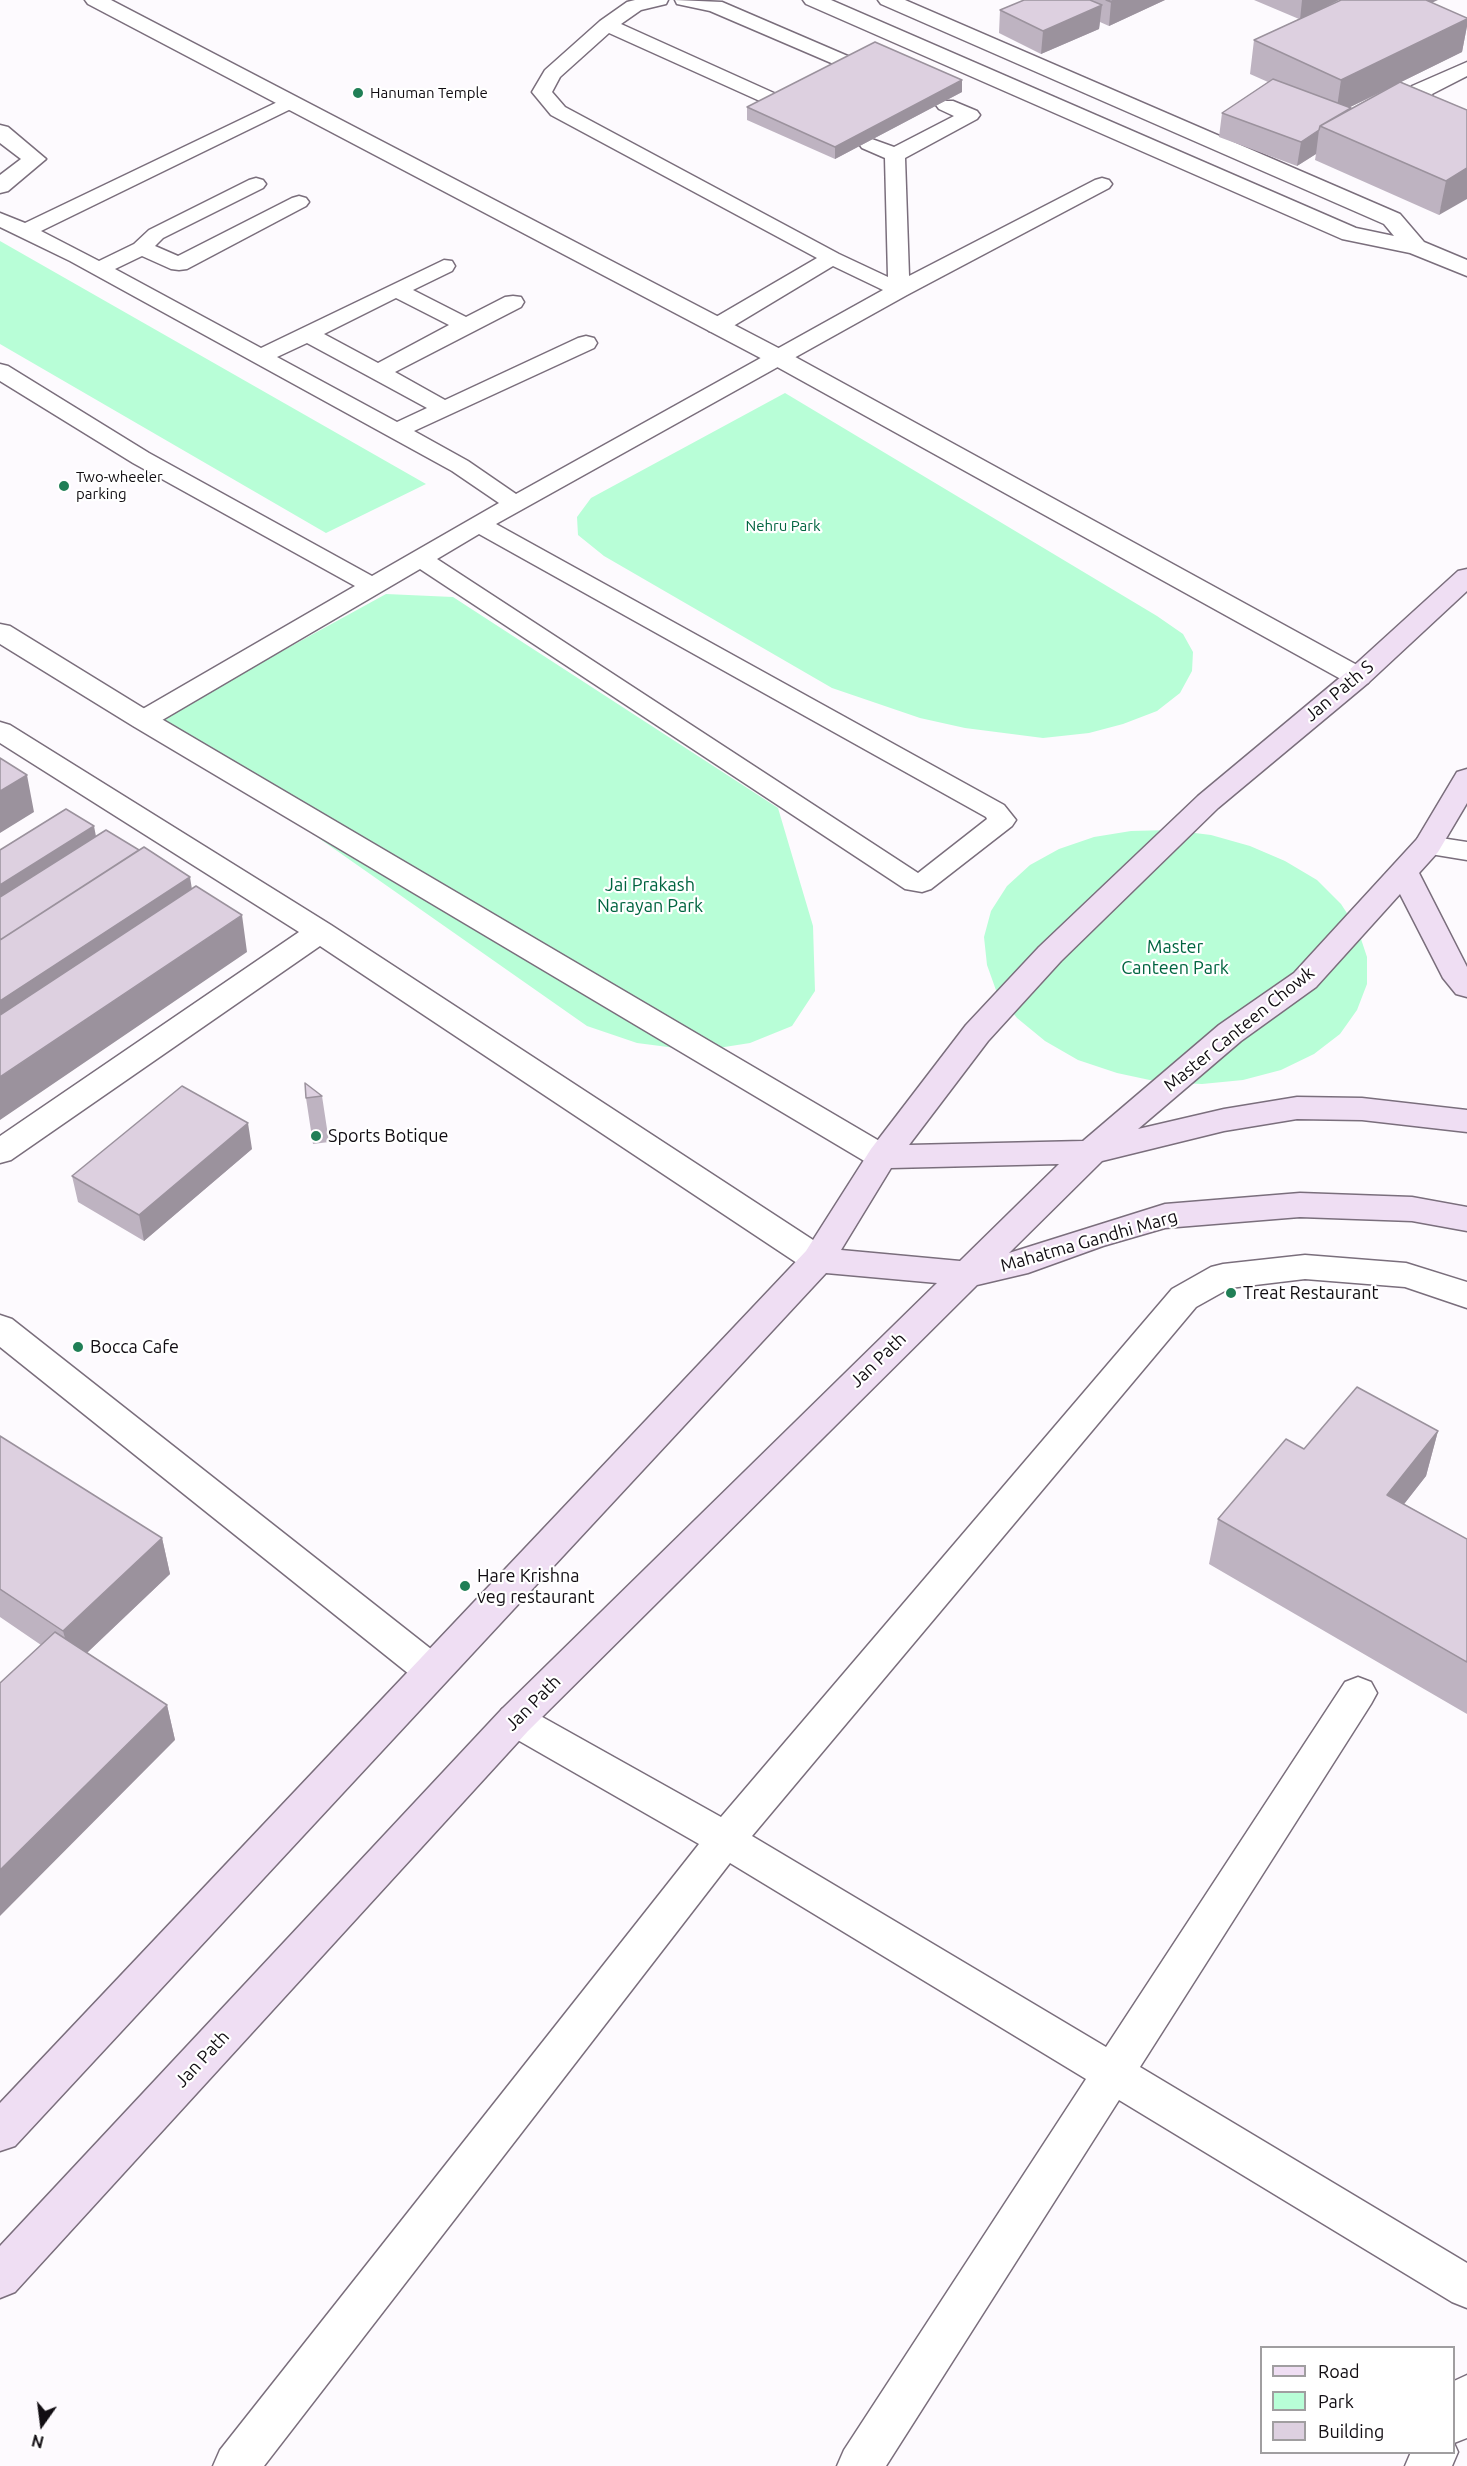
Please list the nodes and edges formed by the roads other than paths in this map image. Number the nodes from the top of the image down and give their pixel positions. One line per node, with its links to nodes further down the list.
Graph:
1 (95, 0): 11 (street)
2 (659, 0): 8 (lane)
3 (684, 0): 9 (lane)
4 (813, 0): 26 (street)
5 (888, 0): 7 (street)
6 (931, 0): 7 (street)
7 (910, 9): 26 (street)
8 (607, 26): 12 (lane); 27 (lane)
9 (850, 64)
10 (1467, 68): 14 (street)
11 (290, 102): 23 (lane); 35 (street)
12 (777, 102)
13 (946, 105): 17 (lane)
14 (1467, 123)
15 (0, 132): 20 (street)
16 (869, 144): 17 (lane)
17 (895, 155): 32 (lane)
18 (256, 184): 25 (lane)
19 (1102, 184): 32 (lane)
20 (0, 186)
21 (299, 202): 25 (lane)
22 (0, 219): 23 (lane)
23 (23, 232): 29 (lane)
24 (1467, 242): 26 (street)
25 (141, 248): 29 (lane)
26 (1427, 252): 30 (street)
27 (832, 258): 32 (lane); 35 (lane)
28 (444, 266): 31 (lane)
29 (99, 269): 38 (lane)
30 (1467, 269)
31 (397, 290): 34 (lane); 36 (lane)
32 (899, 290): 39 (lane)
33 (513, 302): 34 (lane)
34 (466, 326): 41 (lane)
35 (717, 326): 39 (street)
36 (307, 334): 38 (lane); 41 (lane)
37 (586, 343): 42 (lane)
38 (261, 357): 43 (lane)
39 (779, 358): 44 (lane); 50 (street)
40 (0, 371): 48 (lane)
41 (378, 372): 42 (lane)
42 (444, 408): 43 (lane)
43 (396, 431): 44 (lane)
44 (515, 504): 45 (lane)
45 (479, 524): 46 (lane); 46 (lane)
46 (421, 559): 48 (lane)
47 (1467, 577): 50 (main road, Jan Path S)
48 (372, 586): 51 (lane)
49 (0, 632): 51 (street)
50 (1358, 677): 62 (main road, Jan Path S)
51 (143, 720): 62 (street)
52 (0, 731): 57 (street)
53 (1467, 778): 54 (main road, Master Canteen Chowk)
54 (1428, 845): 55 (street); 56 (main road, Master Canteen Chowk)
55 (1467, 851)
56 (1404, 872): 58 (main road); 61 (main road, Master Canteen Chowk)
57 (320, 932): 60 (street); 64 (street)
58 (1467, 987)
59 (1467, 1121): 61 (main road)
60 (0, 1152)
61 (1091, 1152): 62 (main road); 65 (main road, Jan Path)
62 (882, 1157): 64 (main road)
63 (1467, 1219): 65 (main road, Mahatma Gandhi Marg)
64 (818, 1260): 65 (main road, Mahatma Gandhi Marg); 68 (main road)
65 (969, 1274): 70 (main road, Jan Path)
66 (1467, 1295): 71 (street)
67 (0, 1328): 68 (street)
68 (432, 1671): 73 (main road)
69 (1358, 1692): 72 (street)
70 (515, 1720): 71 (street); 74 (main road, Jan Path)
71 (725, 1840): 72 (street); 78 (street)
72 (1114, 2074): 75 (street); 79 (street)
73 (0, 2132)
74 (0, 2277)
75 (1467, 2287)
76 (1467, 2397): 77 (street)
77 (1455, 2419)
78 (236, 2466)
79 (860, 2466)

